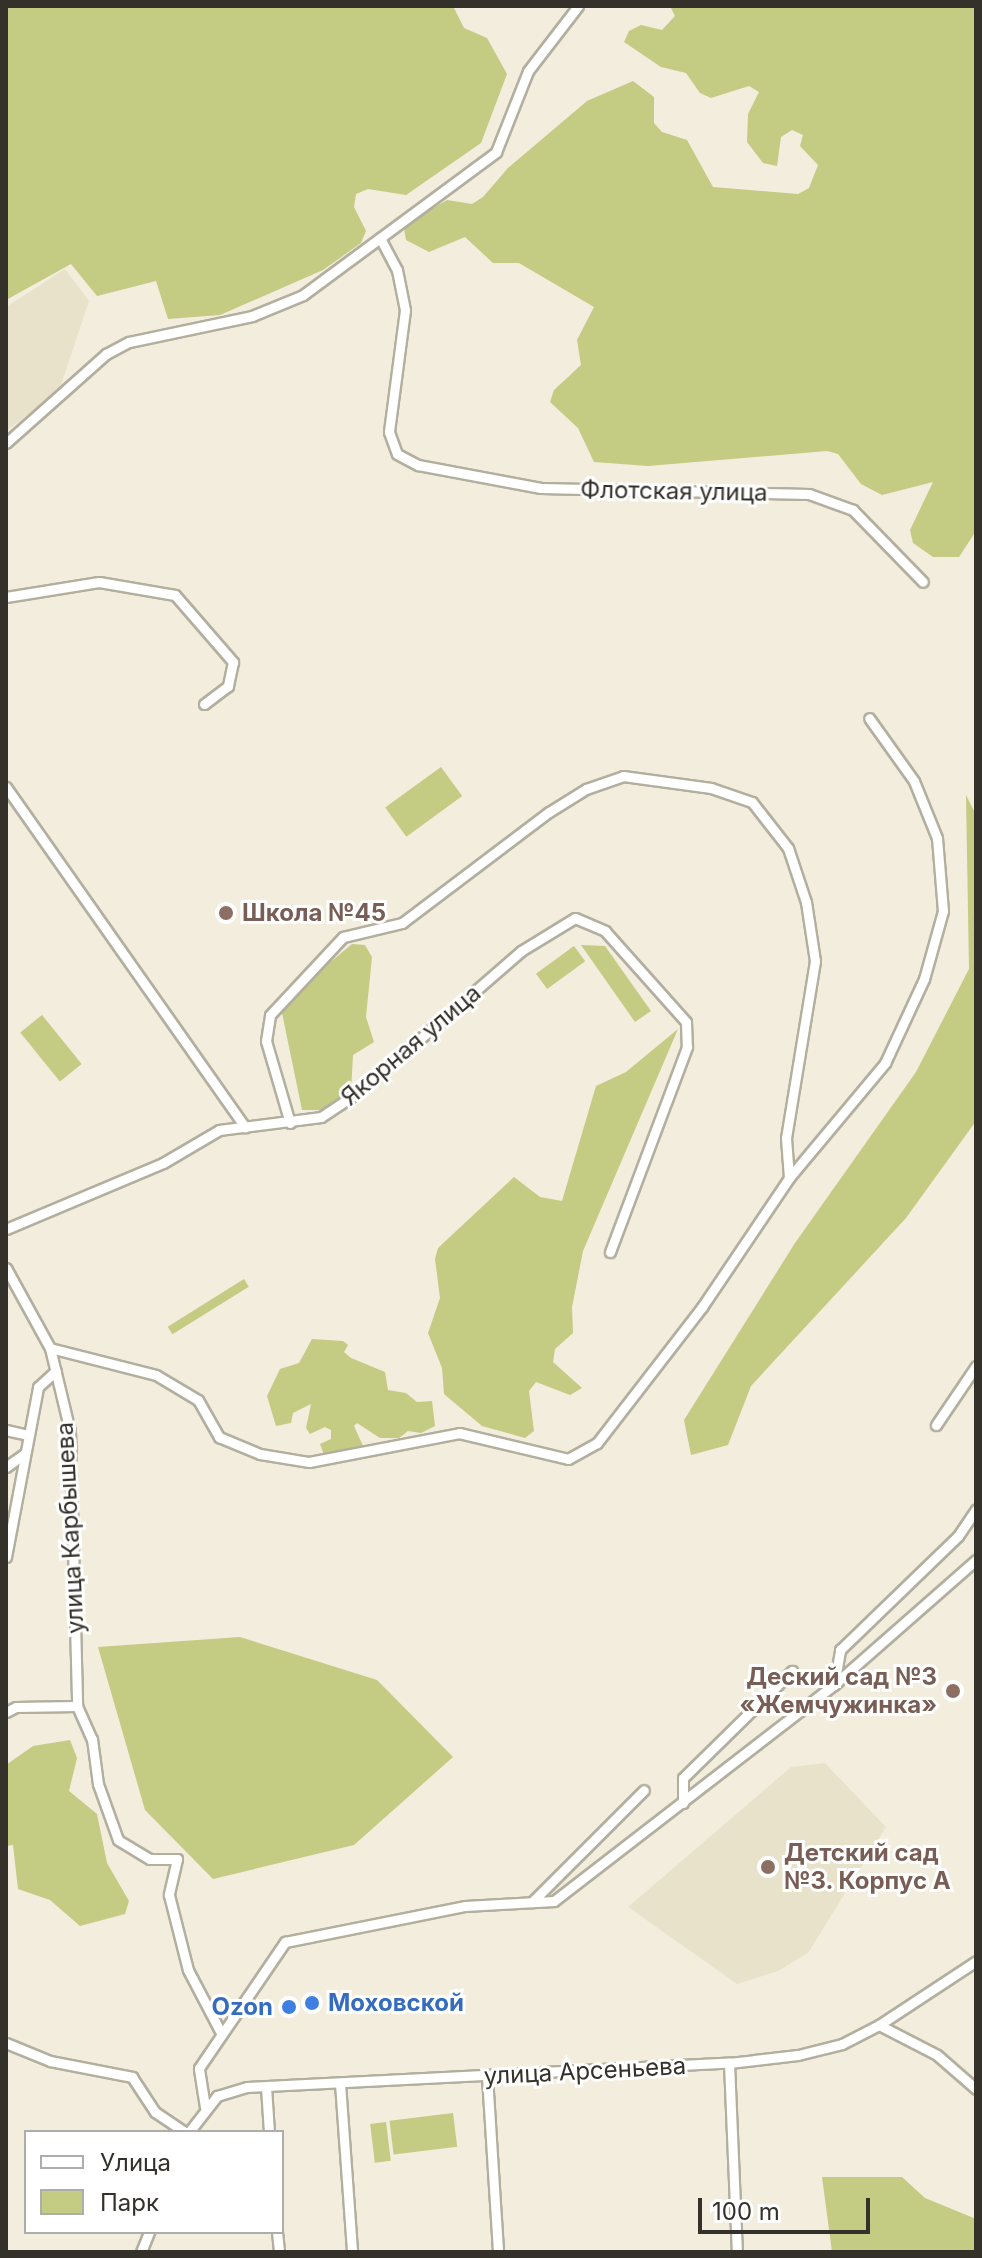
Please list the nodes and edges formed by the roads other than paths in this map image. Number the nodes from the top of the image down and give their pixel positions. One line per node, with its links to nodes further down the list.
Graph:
1 (578, 6): 2 (street)
2 (380, 238): 3 (street); 4 (street, Флотская улица)
3 (6, 443)
4 (923, 582)
5 (6, 597): 6 (street)
6 (204, 704)
7 (869, 718): 11 (street)
8 (6, 787): 10 (street)
9 (290, 1123): 10 (street, Якорная улица); 11 (street); 13 (street, Якорная улица)
10 (245, 1127): 12 (street, Якорная улица)
11 (789, 1178): 15 (street)
12 (6, 1229)
13 (610, 1252)
14 (6, 1268): 15 (street, улица Карбышева)
15 (50, 1348): 17 (street, улица Карбышева)
16 (976, 1366): 18 (street)
17 (56, 1371): 20 (street); 28 (street, улица Карбышева)
18 (936, 1425)
19 (6, 1430): 20 (street)
20 (28, 1435): 21 (street)
21 (24, 1454): 22 (street); 24 (street)
22 (6, 1467)
23 (976, 1509): 27 (street)
24 (6, 1557)
25 (976, 1560): 27 (street)
26 (792, 1671): 31 (street)
27 (834, 1685): 31 (street)
28 (77, 1706): 29 (street); 35 (street, улица Карбышева)
29 (9, 1708)
30 (644, 1790): 32 (street)
31 (683, 1803): 32 (street)
32 (532, 1902): 35 (street)
33 (976, 1961): 34 (street, улица Арсеньева)
34 (879, 2025): 37 (street, улица Арсеньева); 41 (street)
35 (220, 2031): 42 (street)
36 (6, 2043): 43 (street)
37 (729, 2063): 38 (street, улица Арсеньева); 48 (street)
38 (487, 2076): 39 (street, улица Арсеньева); 47 (street)
39 (340, 2083): 40 (street, улица Арсеньева); 46 (street)
40 (266, 2087): 42 (street, улица Арсеньева); 45 (street)
41 (976, 2089)
42 (205, 2107): 44 (street, улица Арсеньева)
43 (184, 2130)
44 (188, 2130)
45 (269, 2130)
46 (352, 2252)
47 (498, 2252)
48 (737, 2252)

